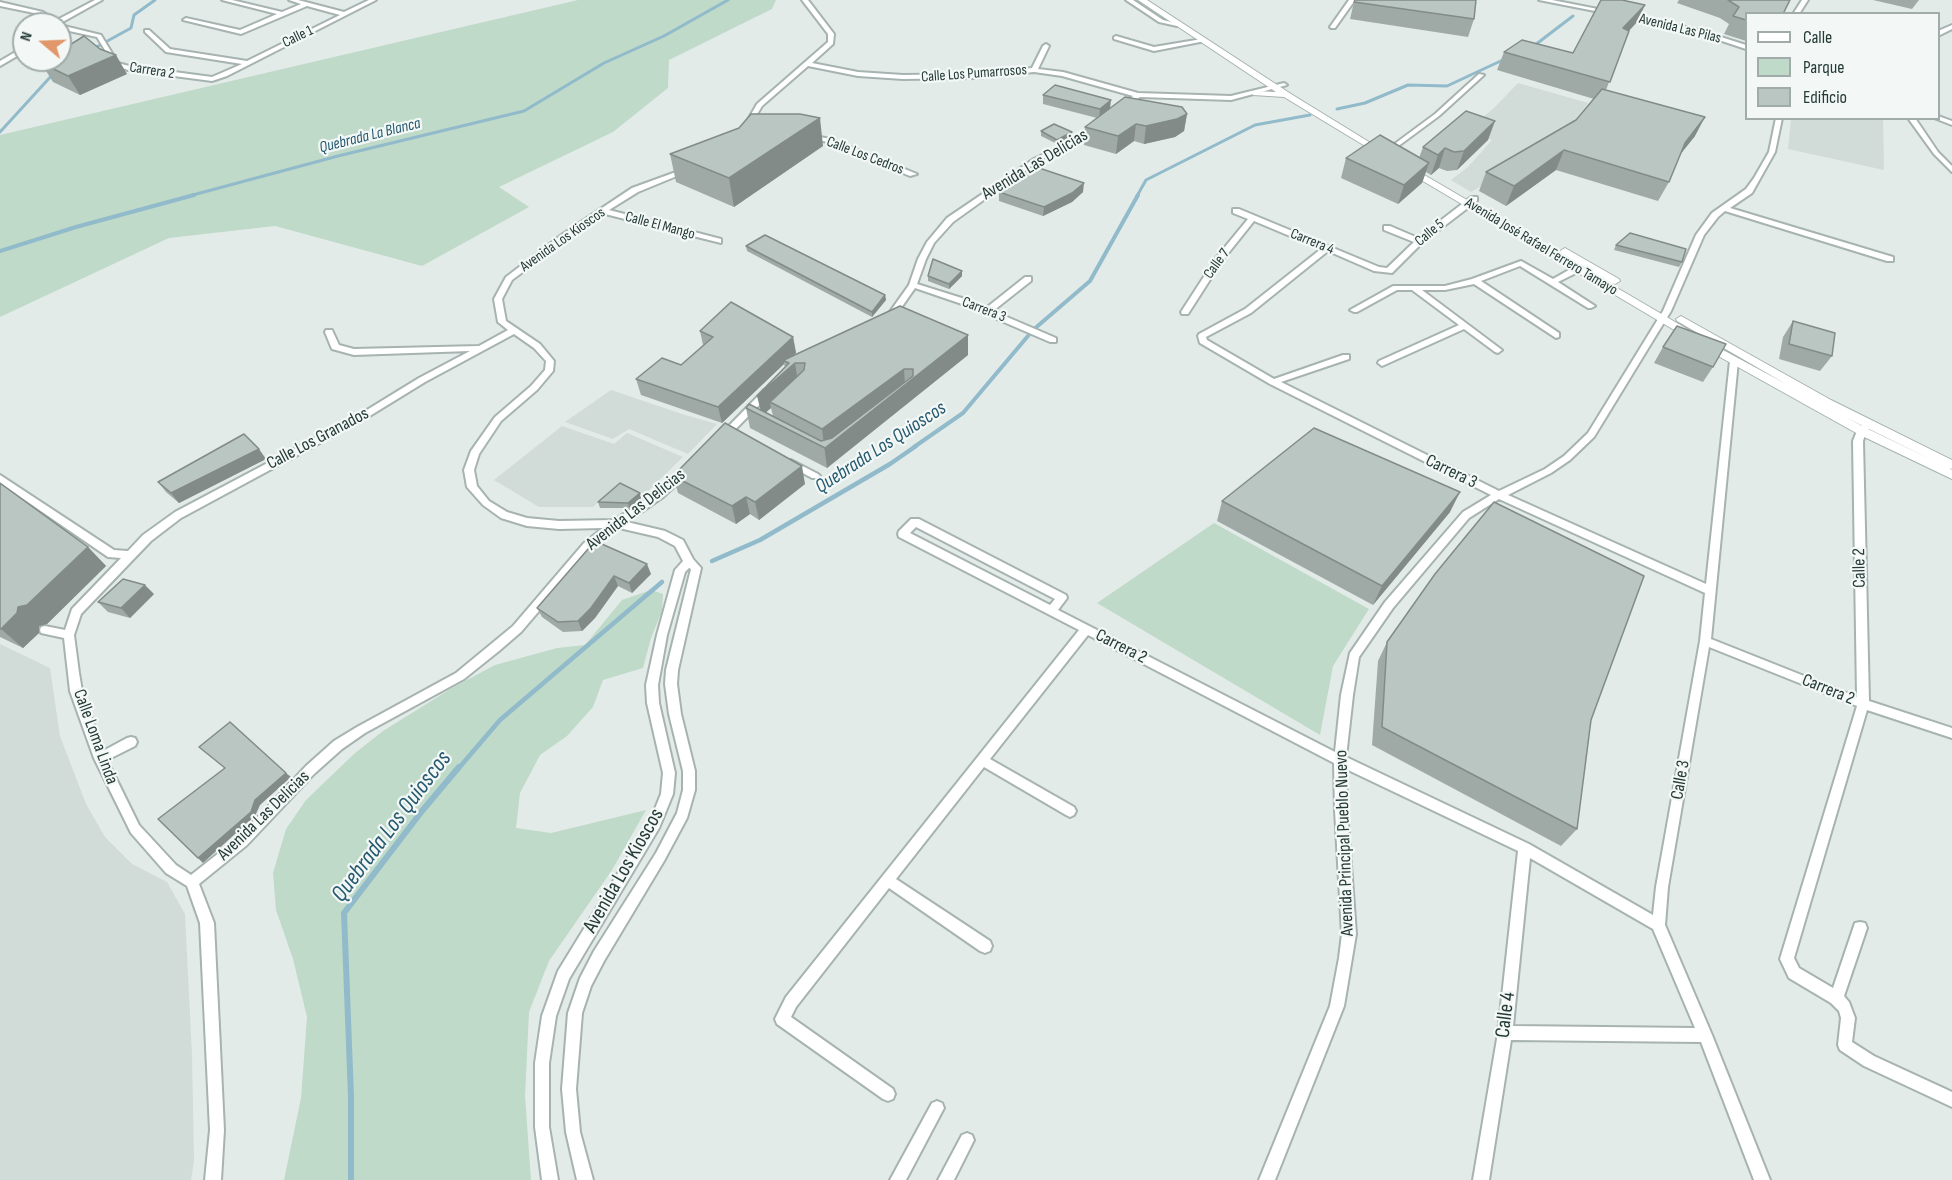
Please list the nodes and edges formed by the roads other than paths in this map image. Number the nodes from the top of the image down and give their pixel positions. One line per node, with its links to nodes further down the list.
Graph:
1 (99, 0): 16 (street)
2 (225, 0): 14 (street)
3 (292, 0): 12 (street)
4 (373, 0): 15 (street, Calle 1)
5 (805, 0): 27 (street)
6 (1129, 0): 18 (street)
7 (1142, 0): 18 (street, Avenida José Rafael Ferrero Tamayo)
8 (1153, 0): 31 (street, Avenida José Rafael Ferrero Tamayo)
9 (1352, 0): 19 (street)
10 (1542, 0): 25 (street, Avenida Las Pilas)
11 (0, 4): 13 (street)
12 (306, 4): 14 (street); 15 (street)
13 (37, 12)
14 (282, 14): 17 (street)
15 (344, 14): 26 (street, Calle 1)
16 (72, 15)
17 (186, 20)
18 (1177, 24): 22 (street, Avenida José Rafael Ferrero Tamayo)
19 (1333, 27)
20 (72, 30): 29 (street, Carrera 2)
21 (147, 31): 26 (street)
22 (1202, 40): 23 (street); 31 (street, Avenida José Rafael Ferrero Tamayo)
23 (1117, 42)
24 (1046, 46): 28 (street)
25 (1745, 47)
26 (246, 63): 29 (street, Calle 1)
27 (808, 64): 28 (street, Calle Los Pumarrosos); 40 (street)
28 (1034, 70): 33 (street, Calle Los Pumarrosos)
29 (225, 75)
30 (1481, 75): 41 (street)
31 (1280, 86): 32 (street); 34 (street, Avenida José Rafael Ferrero Tamayo); 41 (street, Avenida José Rafael Ferrero Tamayo)
32 (1256, 93): 33 (street); 34 (street)
33 (1138, 95): 35 (street)
34 (1288, 96): 47 (street, Avenida José Rafael Ferrero Tamayo)
35 (1116, 111)
36 (1779, 120): 48 (street, Avenida Principal Pueblo Nuevo)
37 (1912, 120): 45 (street)
38 (1103, 122): 62 (street, Avenida Las Delicias)
39 (802, 136): 46 (street, Calle Los Cedros)
40 (745, 138)
41 (1391, 149): 42 (street, Avenida José Rafael Ferrero Tamayo)
42 (1400, 155)
43 (1410, 160): 47 (street, Avenida José Rafael Ferrero Tamayo)
44 (697, 166): 49 (street, Avenida Los Kioscos)
45 (1952, 170)
46 (913, 174)
47 (1470, 201): 54 (street, Calle 5); 57 (street, Avenida José Rafael Ferrero Tamayo); 68 (street, Avenida José Rafael Ferrero Tamayo)
48 (1725, 209): 56 (street); 68 (street, Avenida Principal Pueblo Nuevo)
49 (603, 211): 53 (street, Calle El Mango); 71 (street, Avenida Los Kioscos)
50 (1236, 211): 51 (street, Carrera 4)
51 (1253, 218): 55 (street, Carrera 4); 67 (street, Calle 7)
52 (1388, 228): 54 (street)
53 (718, 241)
54 (1419, 241): 58 (street, Calle 5)
55 (1327, 248): 58 (street, Carrera 4); 81 (street, Carrera 3)
56 (1890, 259)
57 (1577, 269): 61 (street); 68 (street, Avenida José Rafael Ferrero Tamayo)
58 (1389, 271)
59 (1028, 279): 66 (street)
60 (1476, 281): 61 (street); 63 (street); 73 (street)
61 (1553, 282): 64 (street)
62 (913, 285): 66 (street, Carrera 3); 69 (street, Avenida Las Delicias)
63 (1412, 287): 65 (street); 70 (street)
64 (1591, 306)
65 (1354, 310)
66 (988, 311): 74 (street, Carrera 3)
67 (1185, 312)
68 (1664, 315): 78 (street, Avenida José Rafael Ferrero Tamayo); 82 (street, Avenida José Rafael Ferrero Tamayo); 92 (street, Avenida Principal Pueblo Nuevo)
69 (882, 325)
70 (1464, 326): 76 (street); 79 (street)
71 (513, 331): 75 (street, Calle Los Granados); 93 (street, Avenida Los Kioscos)
72 (329, 332): 75 (street)
73 (1556, 335)
74 (1053, 340)
75 (480, 348): 94 (street, Calle Los Granados)
76 (1498, 350)
77 (1346, 357): 81 (street)
78 (1734, 361): 82 (street, Avenida José Rafael Ferrero Tamayo); 96 (street, Calle 3)
79 (1382, 363)
80 (776, 382): 83 (street)
81 (1273, 382): 92 (street, Carrera 3)
82 (1865, 427): 88 (street, Avenida José Rafael Ferrero Tamayo); 89 (street, Avenida José Rafael Ferrero Tamayo); 102 (street, Calle 2)
83 (730, 430): 84 (street); 85 (street)
84 (741, 436)
85 (713, 447)
86 (783, 459): 90 (street)
87 (696, 463): 93 (street, Avenida Las Delicias)
88 (1952, 465)
89 (1952, 475)
90 (815, 476)
91 (0, 478): 94 (street)
92 (1499, 495): 96 (street, Carrera 3); 107 (street, Avenida Principal Pueblo Nuevo)
93 (619, 524): 95 (street, Avenida Los Kioscos); 111 (street, Avenida Las Delicias)
94 (129, 555): 100 (street, Calle Loma Linda)
95 (689, 562): 123 (street, Avenida Los Kioscos); 124 (street, Avenida Los Kioscos)
96 (1711, 591): 101 (street, Calle 3)
97 (1051, 611): 97 (street, Carrera 2); 98 (street, Carrera 2)
98 (1086, 629): 106 (street); 107 (street, Carrera 2)
99 (45, 630): 100 (street)
100 (69, 635): 105 (street, Calle Loma Linda)
101 (1705, 641): 102 (street, Carrera 2); 112 (street, Calle 3)
102 (1863, 704): 103 (street, Carrera 2); 115 (street, Calle 2)
103 (1952, 733)
104 (131, 742): 105 (street)
105 (100, 758): 111 (street, Calle Loma Linda)
106 (981, 760): 108 (street); 110 (street)
107 (1340, 760): 109 (street, Carrera 2); 127 (street, Avenida Principal Pueblo Nuevo)
108 (1070, 811)
109 (1525, 848): 112 (street, Carrera 2); 116 (street, Calle 4)
110 (889, 881): 114 (street); 118 (street)
111 (192, 882): 122 (street)
112 (1658, 924): 117 (street, Calle 3)
113 (1860, 928): 115 (street)
114 (985, 946)
115 (1836, 998): 119 (street)
116 (1505, 1033): 117 (street); 128 (street, Calle 4)
117 (1705, 1035): 129 (street, Calle 3)
118 (888, 1094)
119 (1952, 1100)
120 (937, 1108): 125 (street)
121 (967, 1140): 126 (street)
122 (213, 1180)
123 (550, 1180)
124 (585, 1180)
125 (898, 1180)
126 (946, 1180)
127 (1267, 1180)
128 (1481, 1180)
129 (1762, 1180)

